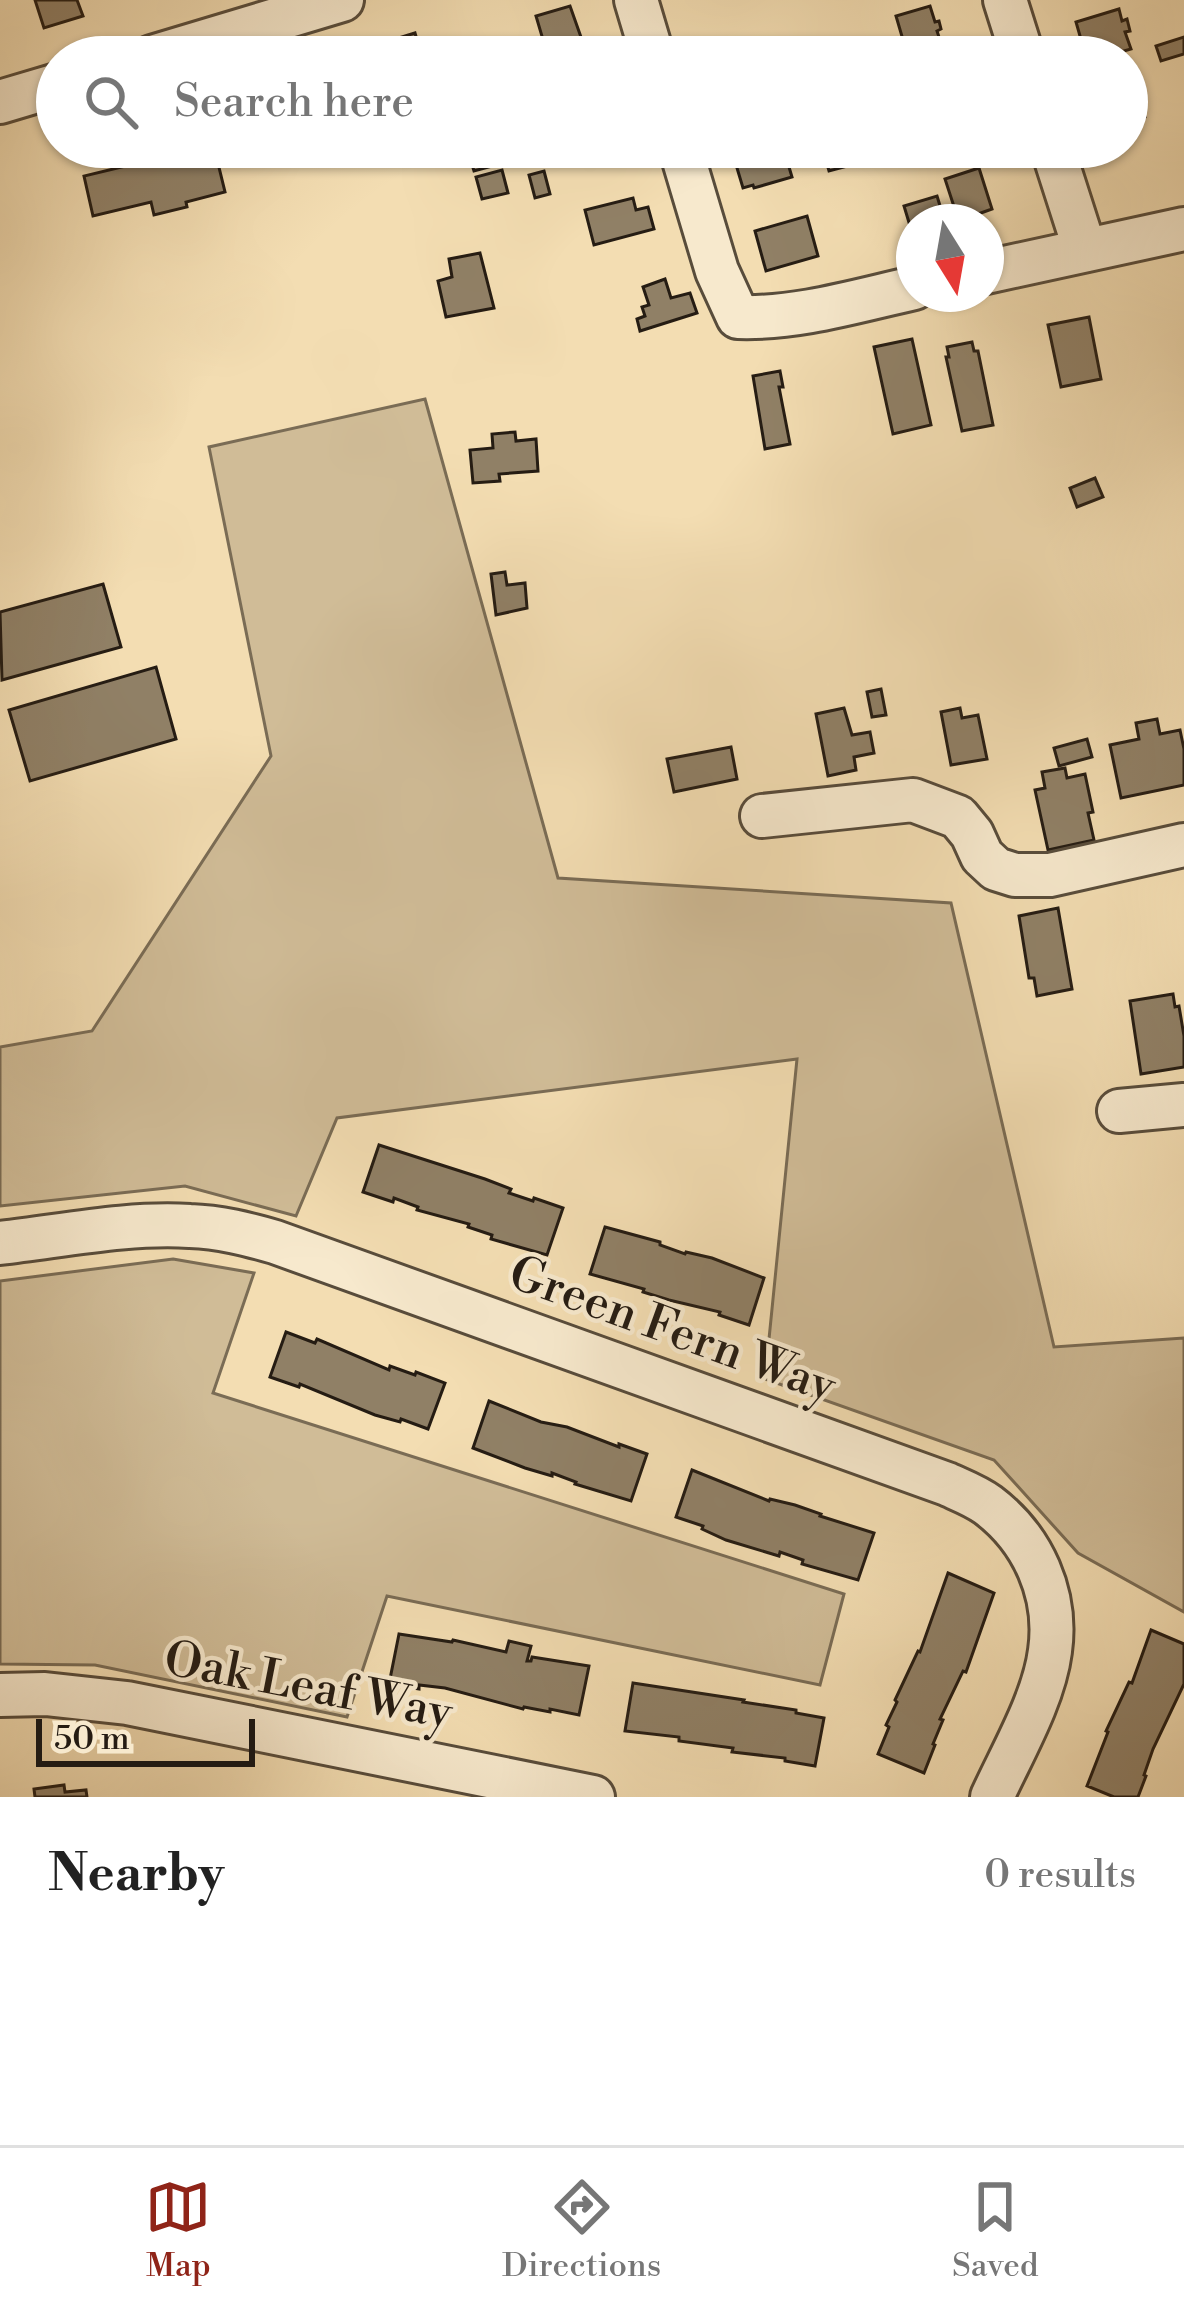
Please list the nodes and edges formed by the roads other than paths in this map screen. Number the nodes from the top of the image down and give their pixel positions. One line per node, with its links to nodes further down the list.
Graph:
1 (342, 0): 4 (street)
2 (636, 0): 5 (street)
3 (1005, 0): 6 (street)
4 (222, 36)
5 (647, 36)
6 (1016, 36)
7 (36, 92): 8 (street)
8 (0, 103)
9 (686, 168): 14 (street)
10 (1059, 168): 12 (street)
11 (1184, 230): 12 (street)
12 (1085, 250): 13 (street)
13 (1004, 268)
14 (896, 292)
15 (762, 816): 16 (street)
16 (1184, 845)
17 (1184, 1105): 18 (street)
18 (1119, 1111)
19 (0, 1244): 22 (street, Green Fern Way)
20 (0, 1695): 21 (street, Oak Leaf Way)
21 (593, 1797)
22 (992, 1797)

